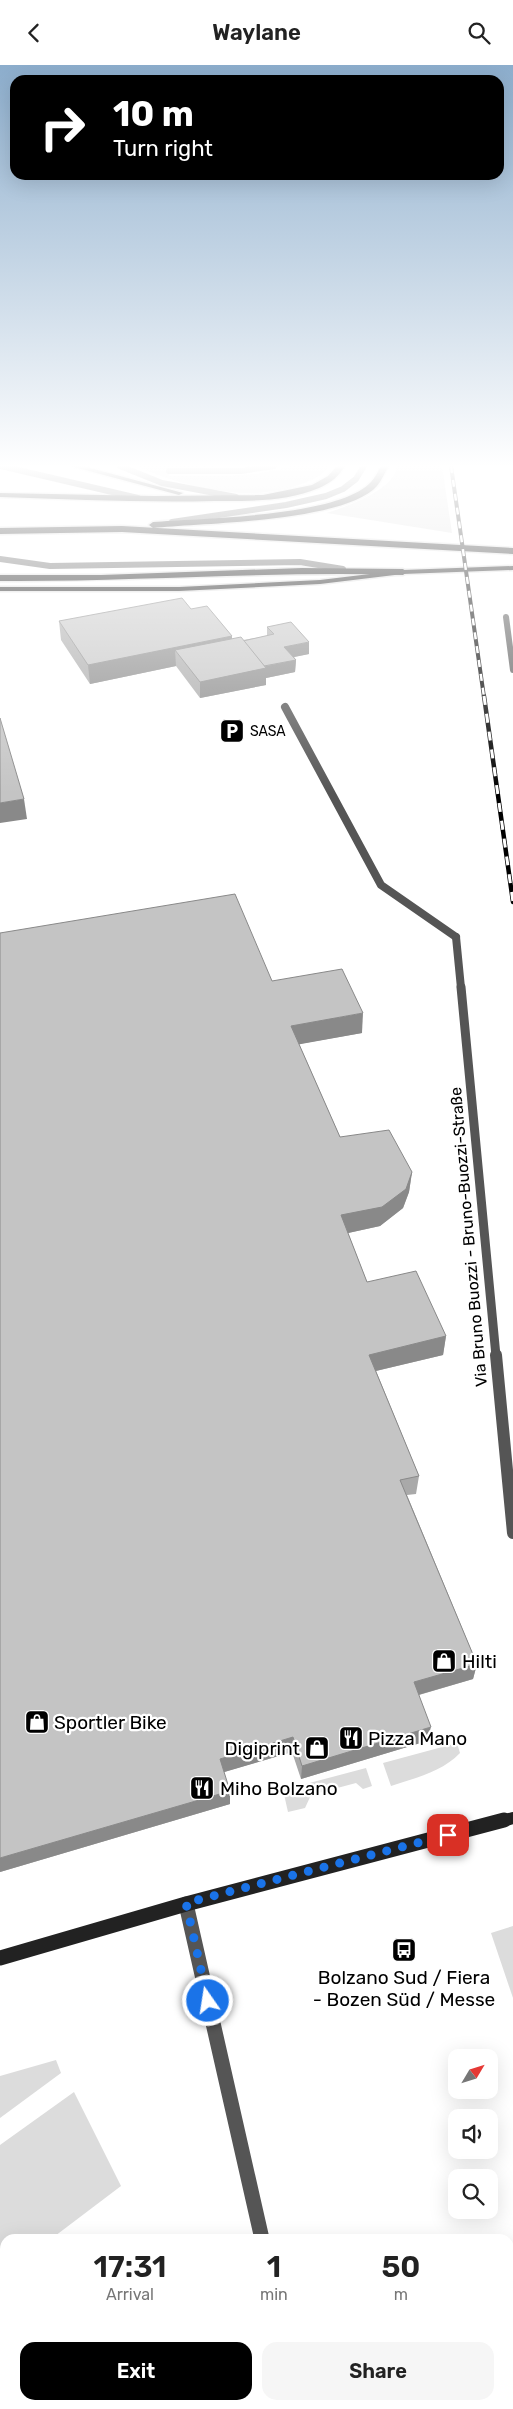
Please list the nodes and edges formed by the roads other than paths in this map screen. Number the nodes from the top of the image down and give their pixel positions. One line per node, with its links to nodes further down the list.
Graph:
1 (188, 575): 3 (highway)
2 (374, 575): 4 (main road)
3 (0, 578)
4 (0, 589)
5 (506, 617): 6 (street)
6 (513, 670)
7 (286, 707): 8 (street, Via Bruno Buozzi - Bruno-Buozzi-Straße)
8 (513, 1533)
9 (513, 1818): 10 (main road)
10 (186, 1903): 11 (main road); 12 (street)
11 (0, 1958)
12 (261, 2234)

